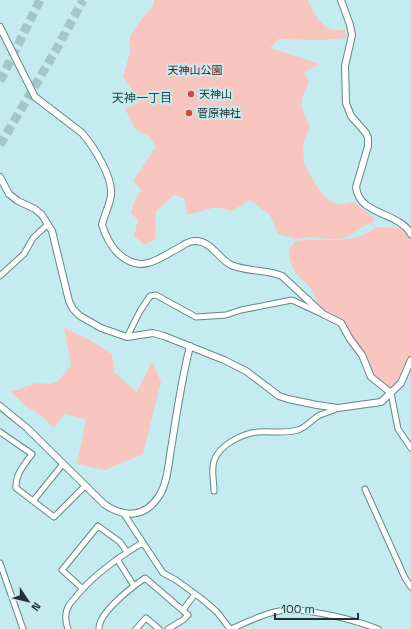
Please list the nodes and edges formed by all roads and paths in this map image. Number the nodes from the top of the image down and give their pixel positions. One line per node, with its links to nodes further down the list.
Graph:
1 (341, 0): 5 (street)
2 (0, 27): 7 (street)
3 (0, 176): 4 (street)
4 (48, 224): 6 (street); 8 (street)
5 (411, 234)
6 (0, 276)
7 (323, 314): 8 (street); 11 (street)
8 (127, 337): 9 (street)
9 (190, 346): 13 (street); 21 (street)
10 (411, 360): 11 (street)
11 (390, 393): 13 (street); 15 (street)
12 (0, 406): 16 (street)
13 (338, 408): 19 (street)
14 (0, 432): 20 (street)
15 (411, 448)
16 (63, 464): 17 (street); 20 (street)
17 (84, 486): 20 (street); 21 (street)
18 (365, 489): 27 (street)
19 (214, 491)
20 (33, 501)
21 (124, 514): 22 (street)
22 (142, 543): 23 (street); 29 (street)
23 (127, 552): 24 (street); 28 (street)
24 (117, 559): 26 (street); 28 (street)
25 (0, 563): 31 (street)
26 (134, 586): 30 (street); 33 (street)
27 (411, 587)
28 (83, 589): 32 (street)
29 (195, 594): 30 (street); 37 (street)
30 (183, 610): 36 (street)
31 (24, 629)
32 (68, 629)
33 (99, 629)
34 (136, 629): 35 (street)
35 (159, 629)
36 (168, 629)
37 (230, 629): 38 (street)
38 (378, 629)

